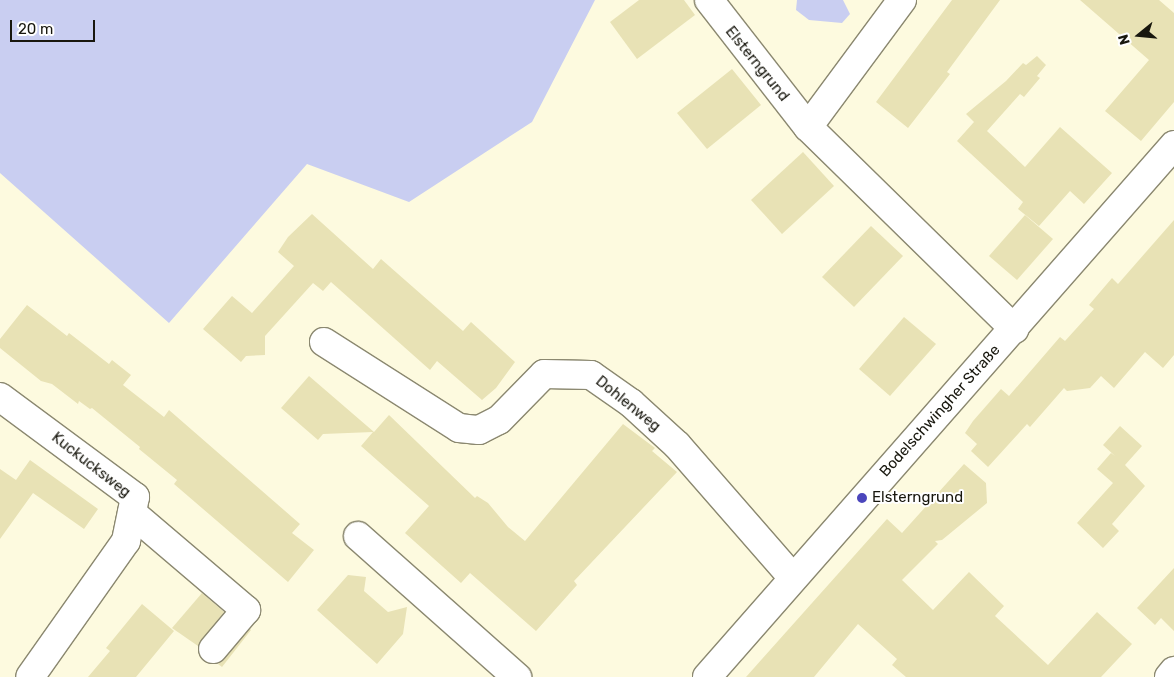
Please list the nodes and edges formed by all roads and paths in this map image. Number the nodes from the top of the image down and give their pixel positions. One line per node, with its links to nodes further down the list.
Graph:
1 (709, 0): 3 (street, Elsterngrund)
2 (902, 0): 3 (street)
3 (808, 127): 5 (street, Elsterngrund)
4 (1174, 145): 5 (street, Bodelschwingher Straße)
5 (1014, 329): 10 (street, Bodelschwingher Straße)
6 (324, 342): 10 (street, Dohlenweg)
7 (0, 397): 8 (street, Kuckucksweg)
8 (132, 513): 11 (street); 13 (street, Kuckucksweg)
9 (358, 536): 14 (street)
10 (793, 578): 15 (street, Bodelschwingher Straße)
11 (213, 649)
12 (1174, 671): 16 (street)
13 (30, 677)
14 (517, 677)
15 (707, 677)
16 (1169, 677)

